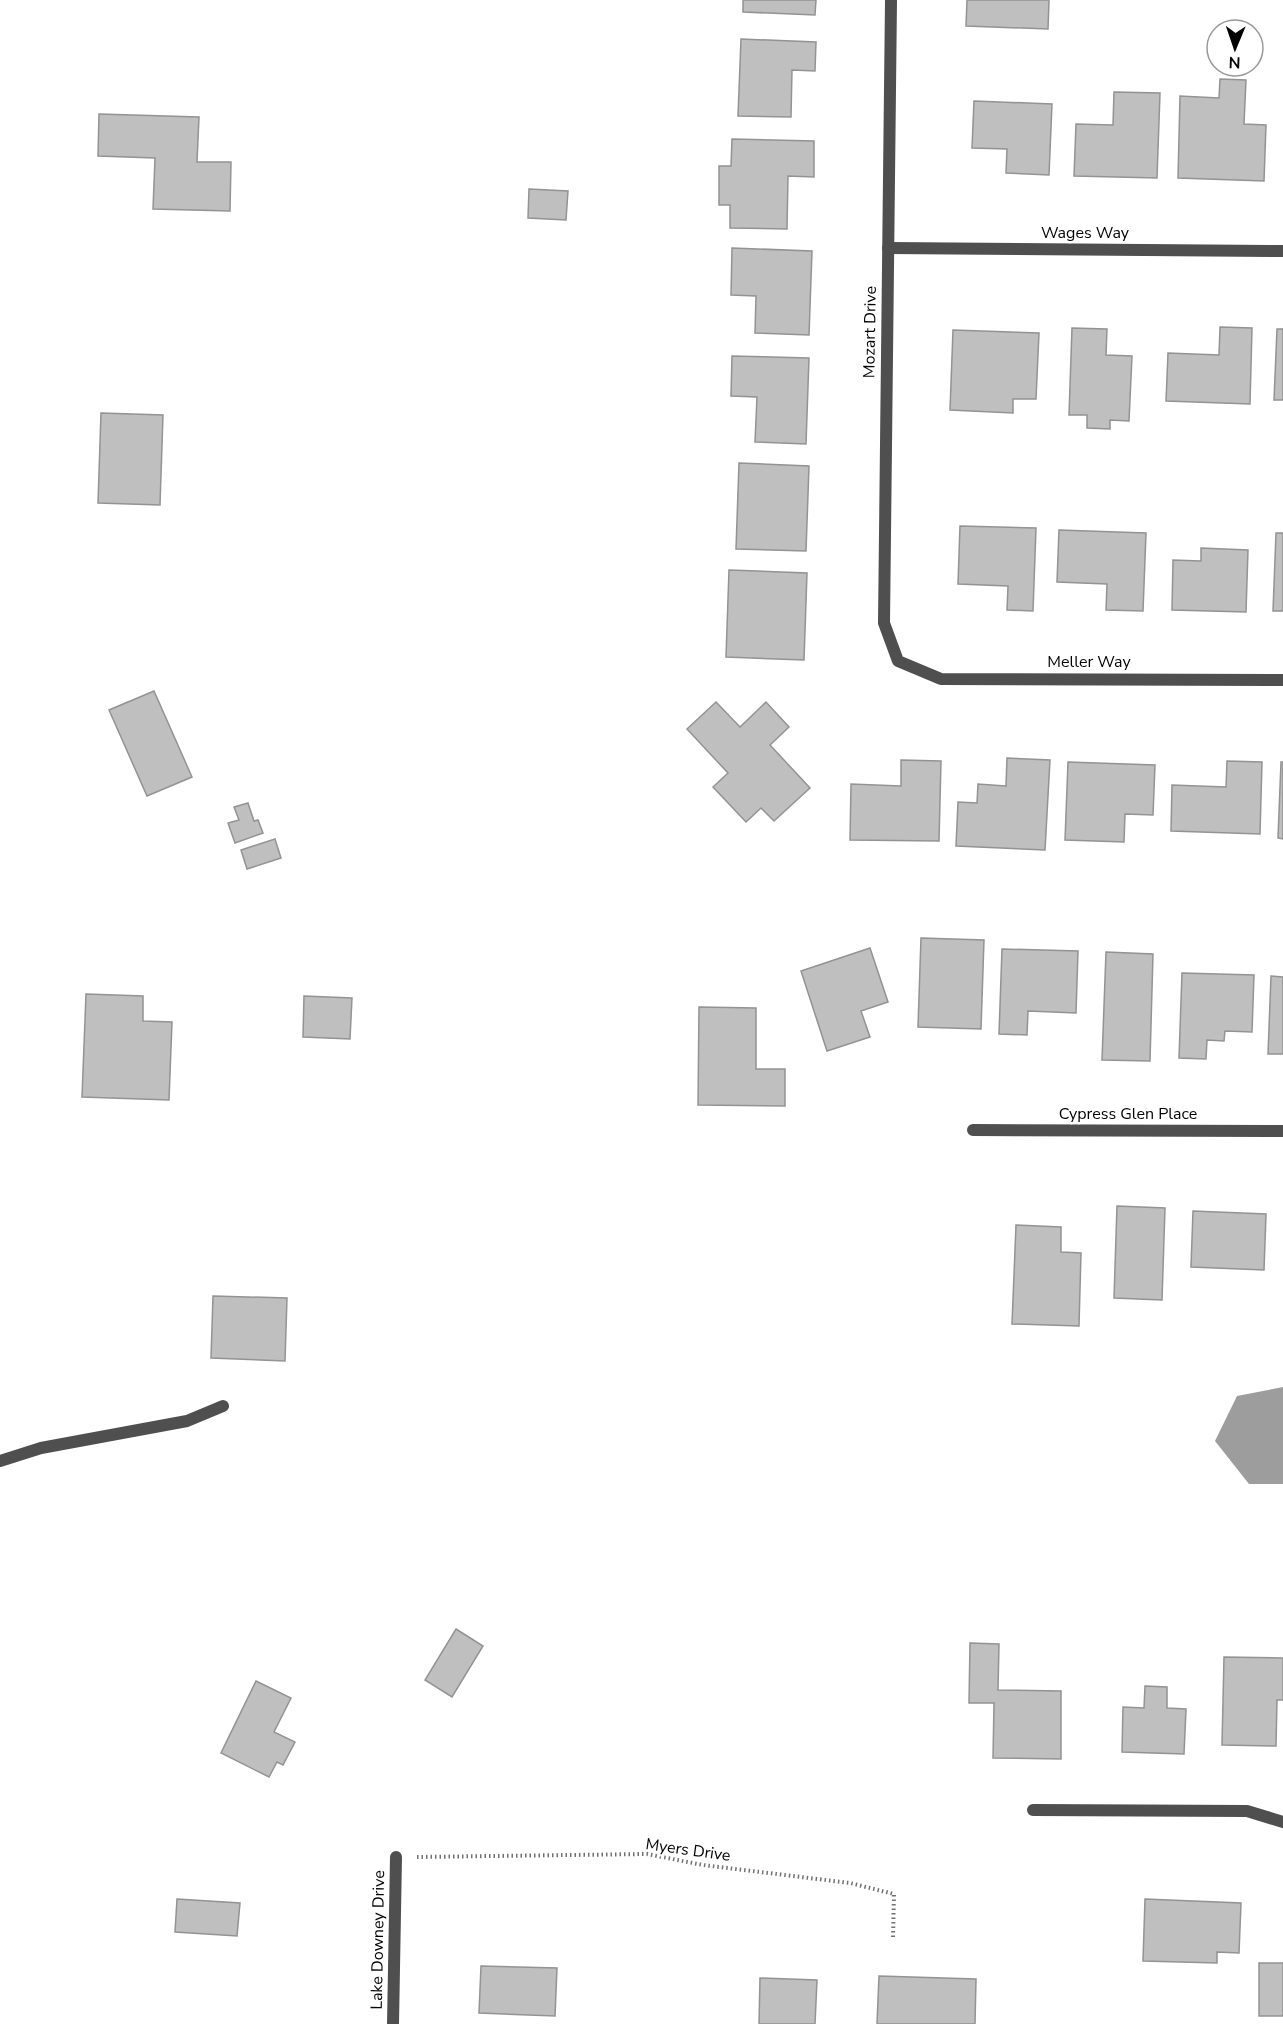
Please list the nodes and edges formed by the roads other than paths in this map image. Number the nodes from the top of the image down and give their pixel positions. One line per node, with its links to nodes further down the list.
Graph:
1 (891, 0): 2 (street, Mozart Drive)
2 (888, 248): 3 (street, Wages Way); 4 (street, Mozart Drive)
3 (1283, 251)
4 (898, 661): 5 (street, Meller Way)
5 (1283, 680)
6 (973, 1130): 7 (street, Cypress Glen Place)
7 (1283, 1131)
8 (223, 1406): 9 (street)
9 (0, 1461)
10 (1033, 1810): 11 (street)
11 (1283, 1822)
12 (396, 1857): 13 (street, Lake Downey Drive)
13 (393, 2024)

